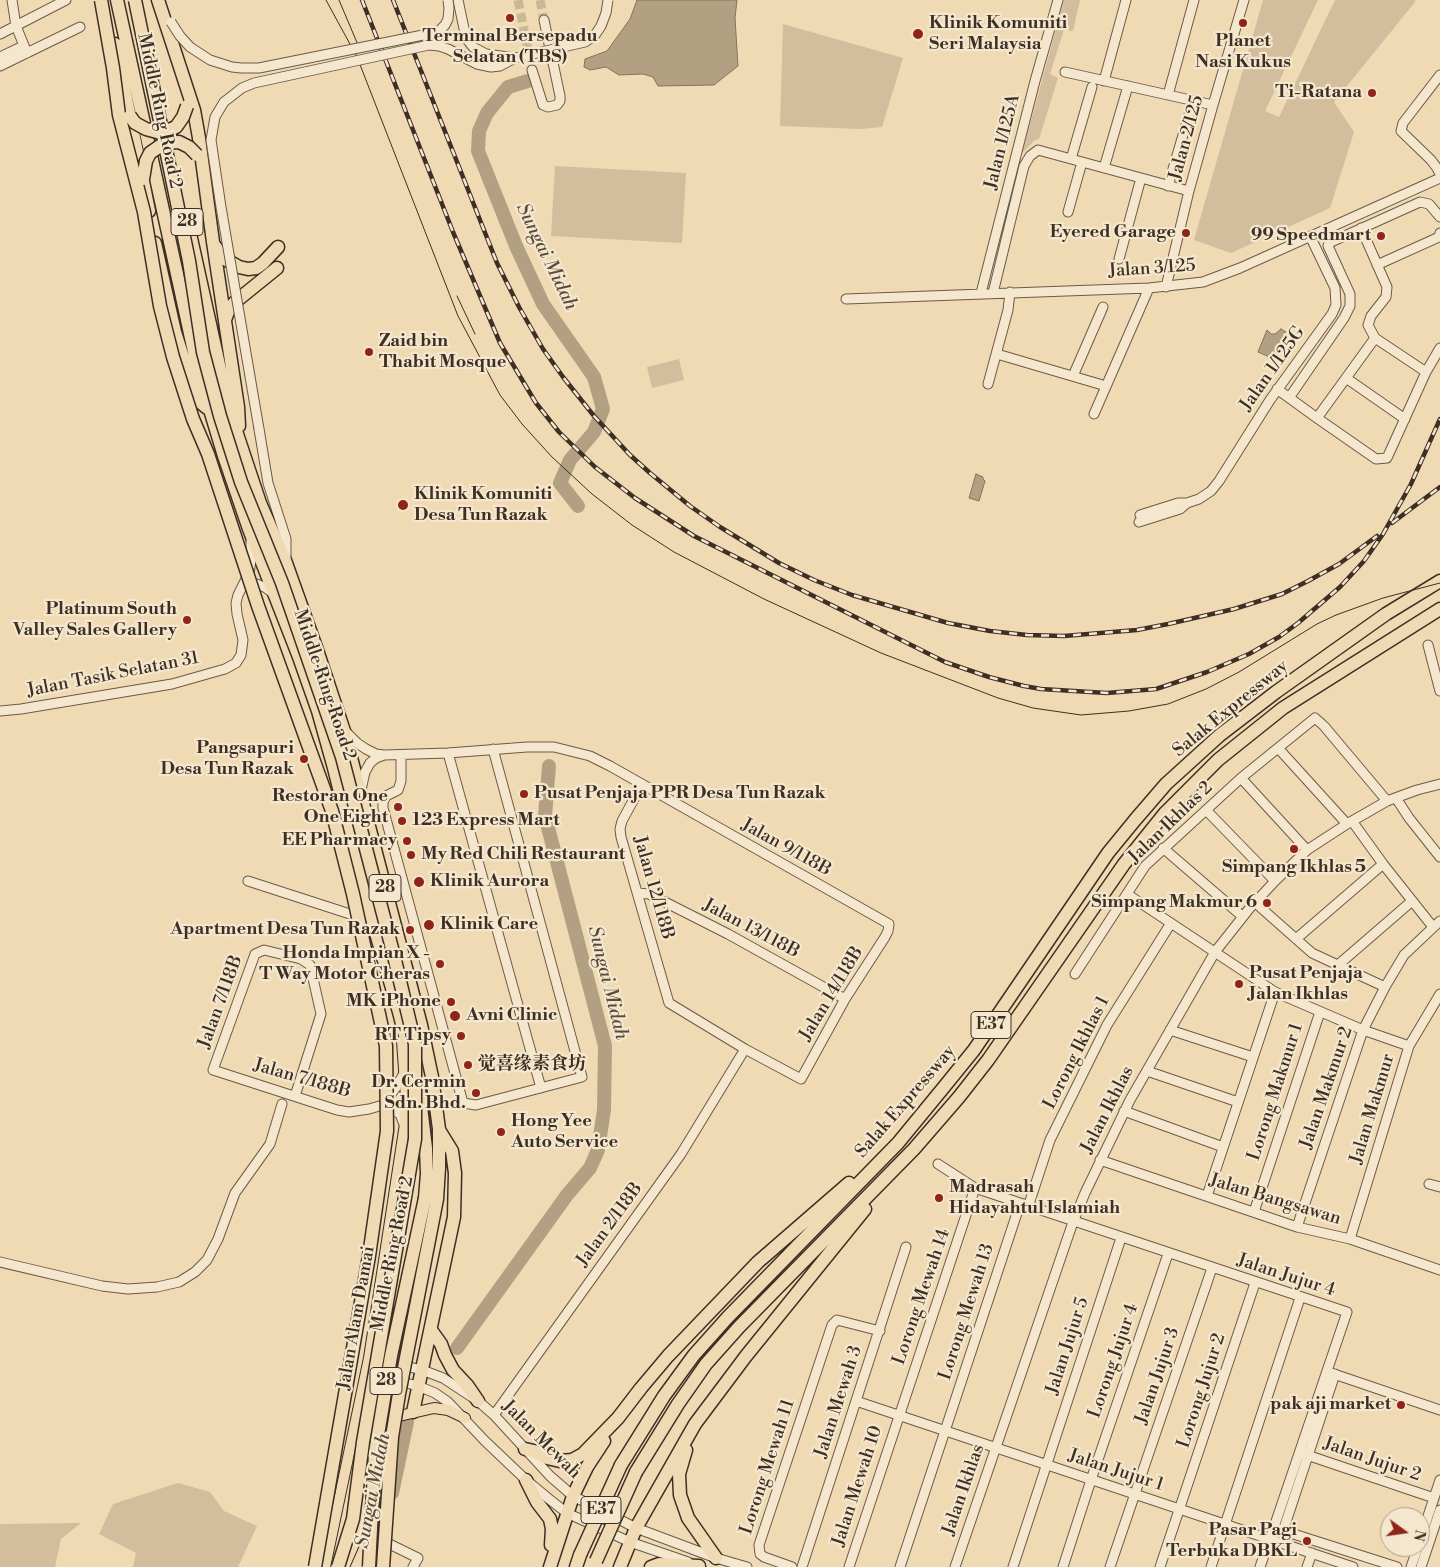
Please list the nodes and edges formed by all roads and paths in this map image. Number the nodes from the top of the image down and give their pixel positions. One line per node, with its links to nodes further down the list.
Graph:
1 (12, 0): 15 (street)
2 (66, 0): 15 (street)
3 (137, 0): 77 (highway, Middle Ring Road 2 / 28); 213 (highway, bridge)
4 (158, 0): 31 (highway)
5 (163, 0): 6 (street, bridge)
6 (448, 0)
7 (458, 0): 22 (street)
8 (608, 0): 22 (street, bridge)
9 (1058, 0): 58 (street, Jalan 1/125A)
10 (1126, 0): 27 (street)
11 (1194, 0): 30 (street)
12 (1244, 0): 33 (street, Jalan 2/125)
13 (107, 2): 34 (highway); 73 (highway, Middle Ring Road 2 / 28); 211 (highway, bridge)
14 (544, 20): 18 (street)
15 (16, 26): 17 (street); 19 (street)
16 (80, 27): 19 (street)
17 (0, 34)
18 (551, 49): 20 (street); 24 (street)
19 (25, 50): 21 (street); 23 (street)
20 (528, 54)
21 (0, 57)
22 (514, 58): 80 (street, bridge)
23 (0, 66)
24 (532, 70)
25 (1064, 72): 27 (street)
26 (1440, 75): 38 (street)
27 (1104, 81): 28 (street)
28 (1128, 86): 30 (street); 37 (street)
29 (1092, 87): 35 (street)
30 (1168, 95): 32 (street)
31 (187, 100): 34 (highway, bridge); 39 (highway)
32 (1193, 101): 33 (street); 43 (street)
33 (1213, 105): 44 (street, Jalan 2/125)
34 (130, 116): 42 (highway, bridge)
35 (1070, 159): 36 (street); 59 (street)
36 (1082, 162): 37 (street); 45 (street)
37 (1104, 168): 40 (street)
38 (1440, 174)
39 (204, 175): 42 (highway, bridge); 50 (highway)
40 (1141, 178): 43 (street); 52 (street)
41 (1440, 178): 49 (street, Jalan 3/125)
42 (143, 179): 73 (highway)
43 (1168, 186): 44 (street)
44 (1189, 191): 55 (street, Jalan 2/125)
45 (1068, 212)
46 (1440, 217): 47 (street)
47 (1361, 228): 53 (street); 72 (street)
48 (1440, 233): 53 (street)
49 (1310, 236): 55 (street, Jalan 3/125); 71 (street, Jalan 1/125G)
50 (213, 242): 51 (highway); 62 (highway)
51 (278, 247)
52 (1119, 259)
53 (1377, 265): 63 (street)
54 (277, 268): 62 (highway)
55 (1166, 286): 56 (street, Jalan 3/125)
56 (1149, 288): 57 (street, Jalan 3/125); 70 (street)
57 (1010, 292): 59 (street, Jalan 3/125); 65 (street)
58 (981, 293): 59 (street, Jalan 3/125); 60 (street, Jalan 3/125)
59 (993, 293)
60 (846, 299)
61 (1103, 307): 67 (street)
62 (226, 320): 77 (highway)
63 (1375, 338): 66 (street); 68 (street)
64 (1440, 348): 66 (street)
65 (997, 354): 67 (street); 69 (street)
66 (1426, 372): 76 (street)
67 (1073, 376): 70 (street)
68 (1346, 378): 75 (street); 76 (street)
69 (988, 384)
70 (1106, 386): 74 (street)
71 (1277, 390): 72 (street); 78 (street, Jalan 1/125G)
72 (1289, 398): 75 (street)
73 (210, 411): 79 (highway, Middle Ring Road 2 / 28)
74 (1094, 414)
75 (1317, 418): 76 (street)
76 (1405, 419)
77 (240, 443): 80 (highway, Middle Ring Road 2 / 28)
78 (1142, 518)
79 (249, 529): 82 (street, Jalan Tasik Selatan 31); 83 (highway, Middle Ring Road 2 / 28)
80 (286, 563): 88 (highway, Middle Ring Road 2 / 28)
81 (1440, 581): 142 (highway, Salak Expressway / E37)
82 (244, 584): 83 (street); 87 (street, Jalan Tasik Selatan 31)
83 (275, 595): 111 (highway, Middle Ring Road 2 / 28)
84 (1440, 609): 144 (highway, Salak Expressway / E37)
85 (1428, 645): 86 (street)
86 (1440, 690)
87 (0, 711)
88 (344, 731): 92 (street, Jalan 9/118B); 97 (highway, Middle Ring Road 2 / 28)
89 (1278, 748): 94 (street, Jalan Ikhlas 2); 98 (street, Jalan Ikhlas 2); 100 (street)
90 (493, 749): 91 (street, Jalan 9/118B); 95 (street, Jalan 9/118B); 134 (street)
91 (448, 753): 93 (street, Jalan 9/118B); 134 (street)
92 (384, 755): 93 (street, Jalan 9/118B); 97 (street)
93 (400, 756): 134 (street)
94 (1241, 778): 99 (street, Jalan Ikhlas 2); 102 (street)
95 (642, 784): 107 (street, Jalan 12/118B); 114 (street, Jalan 9/118B)
96 (1440, 784): 98 (street, Jalan Ikhlas)
97 (360, 794): 141 (highway, Middle Ring Road 2 / 28)
98 (1391, 799): 100 (street, Jalan Ikhlas); 103 (street)
99 (1206, 810): 101 (street, Jalan Ikhlas 2); 106 (street)
100 (1350, 822): 102 (street, Jalan Ikhlas); 104 (street)
101 (1163, 848): 108 (street, Jalan Ikhlas 2); 112 (street)
102 (1307, 850): 106 (street, Jalan Ikhlas)
103 (1440, 857)
104 (1383, 864): 109 (street); 116 (street)
105 (248, 881): 111 (street)
106 (1275, 881): 112 (street, Jalan Ikhlas)
107 (638, 893): 123 (street, Jalan 13/118B); 129 (street, Jalan 12/118B)
108 (1127, 894): 113 (street); 119 (street, Jalan Ikhlas 2)
109 (1412, 901): 115 (street); 118 (street)
110 (1260, 907): 116 (street)
111 (371, 916): 124 (highway, Middle Ring Road 2 / 28)
112 (1242, 916): 117 (street, Jalan Ikhlas)
113 (1171, 923): 117 (street); 152 (street, Lorong Ikhlas 1)
114 (889, 924): 123 (street, Jalan 14/118B)
115 (1436, 924): 120 (street, Jalan Makmur 2)
116 (1296, 938): 118 (street)
117 (1215, 952): 121 (street); 126 (street, Jalan Ikhlas)
118 (1338, 965): 120 (street)
119 (1075, 974)
120 (1385, 987): 127 (street, Jalan Makmur 2)
121 (1275, 992): 125 (street); 130 (street)
122 (1440, 994): 128 (street, Jalan Makmur)
123 (845, 999): 129 (street, Jalan 14/118B)
124 (400, 1012): 132 (main road, Jalan Alam Damai); 151 (highway, Middle Ring Road 2 / 28)
125 (1320, 1012): 127 (street); 153 (street, Lorong Makmur 1)
126 (1170, 1030): 130 (street); 133 (street, Jalan Ikhlas)
127 (1363, 1030): 128 (street); 155 (street, Jalan Makmur 2)
128 (1409, 1046): 157 (street, Jalan Makmur)
129 (745, 1050): 176 (street, Jalan 2/118B)
130 (1253, 1057): 136 (street)
131 (214, 1070): 135 (street, Jalan 7/188B); 135 (street, Jalan 7/118B)
132 (405, 1071): 138 (street); 140 (main road, Jalan Alam Damai)
133 (1147, 1071): 136 (street); 139 (street, Jalan Ikhlas)
134 (541, 1088)
135 (295, 1096): 138 (street, Jalan 7/188B)
136 (1238, 1102): 143 (street)
137 (282, 1104): 160 (street)
138 (383, 1105): 140 (street)
139 (1124, 1111): 143 (street); 145 (street, Jalan Ikhlas)
140 (405, 1127): 167 (main road, Jalan Alam Damai)
141 (438, 1129): 151 (highway, Middle Ring Road 2 / 28); 165 (highway)
142 (898, 1143): 179 (highway); 208 (highway, Salak Expressway / E37, bridge)
143 (1223, 1147): 150 (street)
144 (914, 1149): 180 (highway); 210 (highway, Salak Expressway / E37, bridge)
145 (1100, 1160): 150 (street, Jalan Bangsawan); 154 (street, Jalan Ikhlas)
146 (938, 1164): 149 (street)
147 (1429, 1184): 148 (street)
148 (1440, 1187)
149 (975, 1188): 152 (street); 177 (street, Lorong Mewah 14)
150 (1207, 1196): 153 (street, Jalan Bangsawan)
151 (431, 1199): 215 (highway, Middle Ring Road 2 / 28, bridge); 216 (highway, Middle Ring Road 2 / 28, bridge)
152 (1024, 1206): 154 (street); 181 (street, Lorong Mewah 13)
153 (1254, 1212): 155 (street, Jalan Bangsawan)
154 (1073, 1222): 156 (street, Jalan Jujur 4); 182 (street, Jalan Ikhlas)
155 (1297, 1227): 157 (street, Jalan Bangsawan)
156 (1121, 1238): 159 (street, Jalan Jujur 4); 186 (street, Jalan Jujur 5)
157 (1350, 1239): 162 (street, Jalan Bangsawan)
158 (906, 1247): 166 (street, Jalan Mewah 3)
159 (1168, 1254): 161 (street, Jalan Jujur 4); 188 (street, Lorong Jujur 4)
160 (0, 1262)
161 (1212, 1268): 163 (street, Jalan Jujur 4); 190 (street, Jalan Jujur 3)
162 (1440, 1270)
163 (1255, 1283): 164 (street, Jalan Jujur 4); 193 (street, Lorong Jujur 2)
164 (1300, 1298): 170 (street, Jalan Jujur 4); 198 (street)
165 (431, 1330): 168 (highway); 172 (highway)
166 (880, 1331): 173 (street, Jalan Mewah 3); 223 (street, Lorong Mewah 11)
167 (369, 1358): 168 (street, Jalan Mewah); 169 (main road, Jalan Alam Damai)
168 (422, 1370): 171 (highway); 172 (street, Jalan Mewah)
169 (366, 1373): 171 (street, Jalan Mewah); 212 (main road, Jalan Alam Damai)
170 (1331, 1373): 174 (street); 184 (street, Jalan Jujur 4); 185 (street)
171 (418, 1386): 175 (highway); 178 (street, Jalan Mewah)
172 (478, 1400): 176 (street, Jalan Mewah)
173 (856, 1401): 177 (street, Jalan Jujur 1); 224 (street, Jalan Mewah 3)
174 (1440, 1410)
175 (413, 1412): 178 (main road); 197 (main road)
176 (494, 1415): 183 (street, Jalan Mewah)
177 (898, 1416): 181 (street, Jalan Jujur 1); 225 (street, Jalan Mewah 10)
178 (465, 1418): 187 (street, Jalan Mewah)
179 (618, 1418): 183 (highway); 191 (highway)
180 (695, 1424): 199 (highway); 207 (highway)
181 (945, 1431): 182 (street, Jalan Jujur 1); 226 (street, Lorong Mewah 13)
182 (996, 1448): 186 (street, Jalan Jujur 1); 227 (street, Jalan Ikhlas)
183 (525, 1449): 191 (street, Jalan Mewah)
184 (1300, 1452): 185 (street, Jalan Jujur 2); 200 (street, Jalan Jujur 4)
185 (1309, 1456): 192 (street, Jalan Jujur 2); 201 (street)
186 (1046, 1465): 188 (street, Jalan Jujur 1); 228 (street, Jalan Jujur 5)
187 (526, 1480): 196 (street, Jalan Mewah); 218 (highway)
188 (1091, 1480): 190 (street, Jalan Jujur 1); 229 (street, Lorong Jujur 4)
189 (1440, 1480): 192 (street)
190 (1135, 1494): 193 (street, Jalan Jujur 1); 230 (street, Jalan Jujur 3)
191 (573, 1496): 196 (highway); 199 (street, Jalan Mewah)
192 (1434, 1498): 194 (street)
193 (1179, 1509): 198 (street, Jalan Jujur 1); 231 (street, Lorong Jujur 2)
194 (1430, 1510)
195 (1440, 1510): 237 (street)
196 (566, 1513): 204 (street, Jalan Mewah); 218 (highway)
197 (360, 1522): 202 (street); 203 (main road)
198 (1226, 1524): 205 (street, Jalan Jujur 1); 232 (street)
199 (636, 1528): 204 (highway); 207 (street, Jalan Mewah)
200 (1274, 1528): 201 (street); 205 (street, Jalan Jujur 4)
201 (1284, 1531): 236 (street)
202 (373, 1536): 203 (street); 217 (street)
203 (355, 1542): 209 (main road)
204 (630, 1542): 219 (highway); 221 (street, Jalan Mewah)
205 (1269, 1543): 206 (street, Jalan Jujur 1); 233 (street, Jalan Jujur 4)
206 (1312, 1553): 234 (street); 235 (street, Jalan Jujur 1)
207 (716, 1558): 222 (street, Jalan Mewah)
208 (578, 1561)
209 (350, 1562): 214 (main road)
210 (595, 1564)
211 (315, 1567)
212 (325, 1567)
213 (338, 1567)
214 (344, 1567)
215 (370, 1567)
216 (383, 1567)
217 (413, 1567)
218 (549, 1567)
219 (620, 1567)
220 (651, 1567): 221 (highway)
221 (701, 1567)
222 (747, 1567)
223 (792, 1567)
224 (802, 1567)
225 (849, 1567)
226 (900, 1567)
227 (955, 1567)
228 (1013, 1567)
229 (1063, 1567)
230 (1110, 1567)
231 (1160, 1567)
232 (1212, 1567)
233 (1260, 1567)
234 (1308, 1567)
235 (1353, 1567)
236 (1397, 1567)
237 (1421, 1567)

